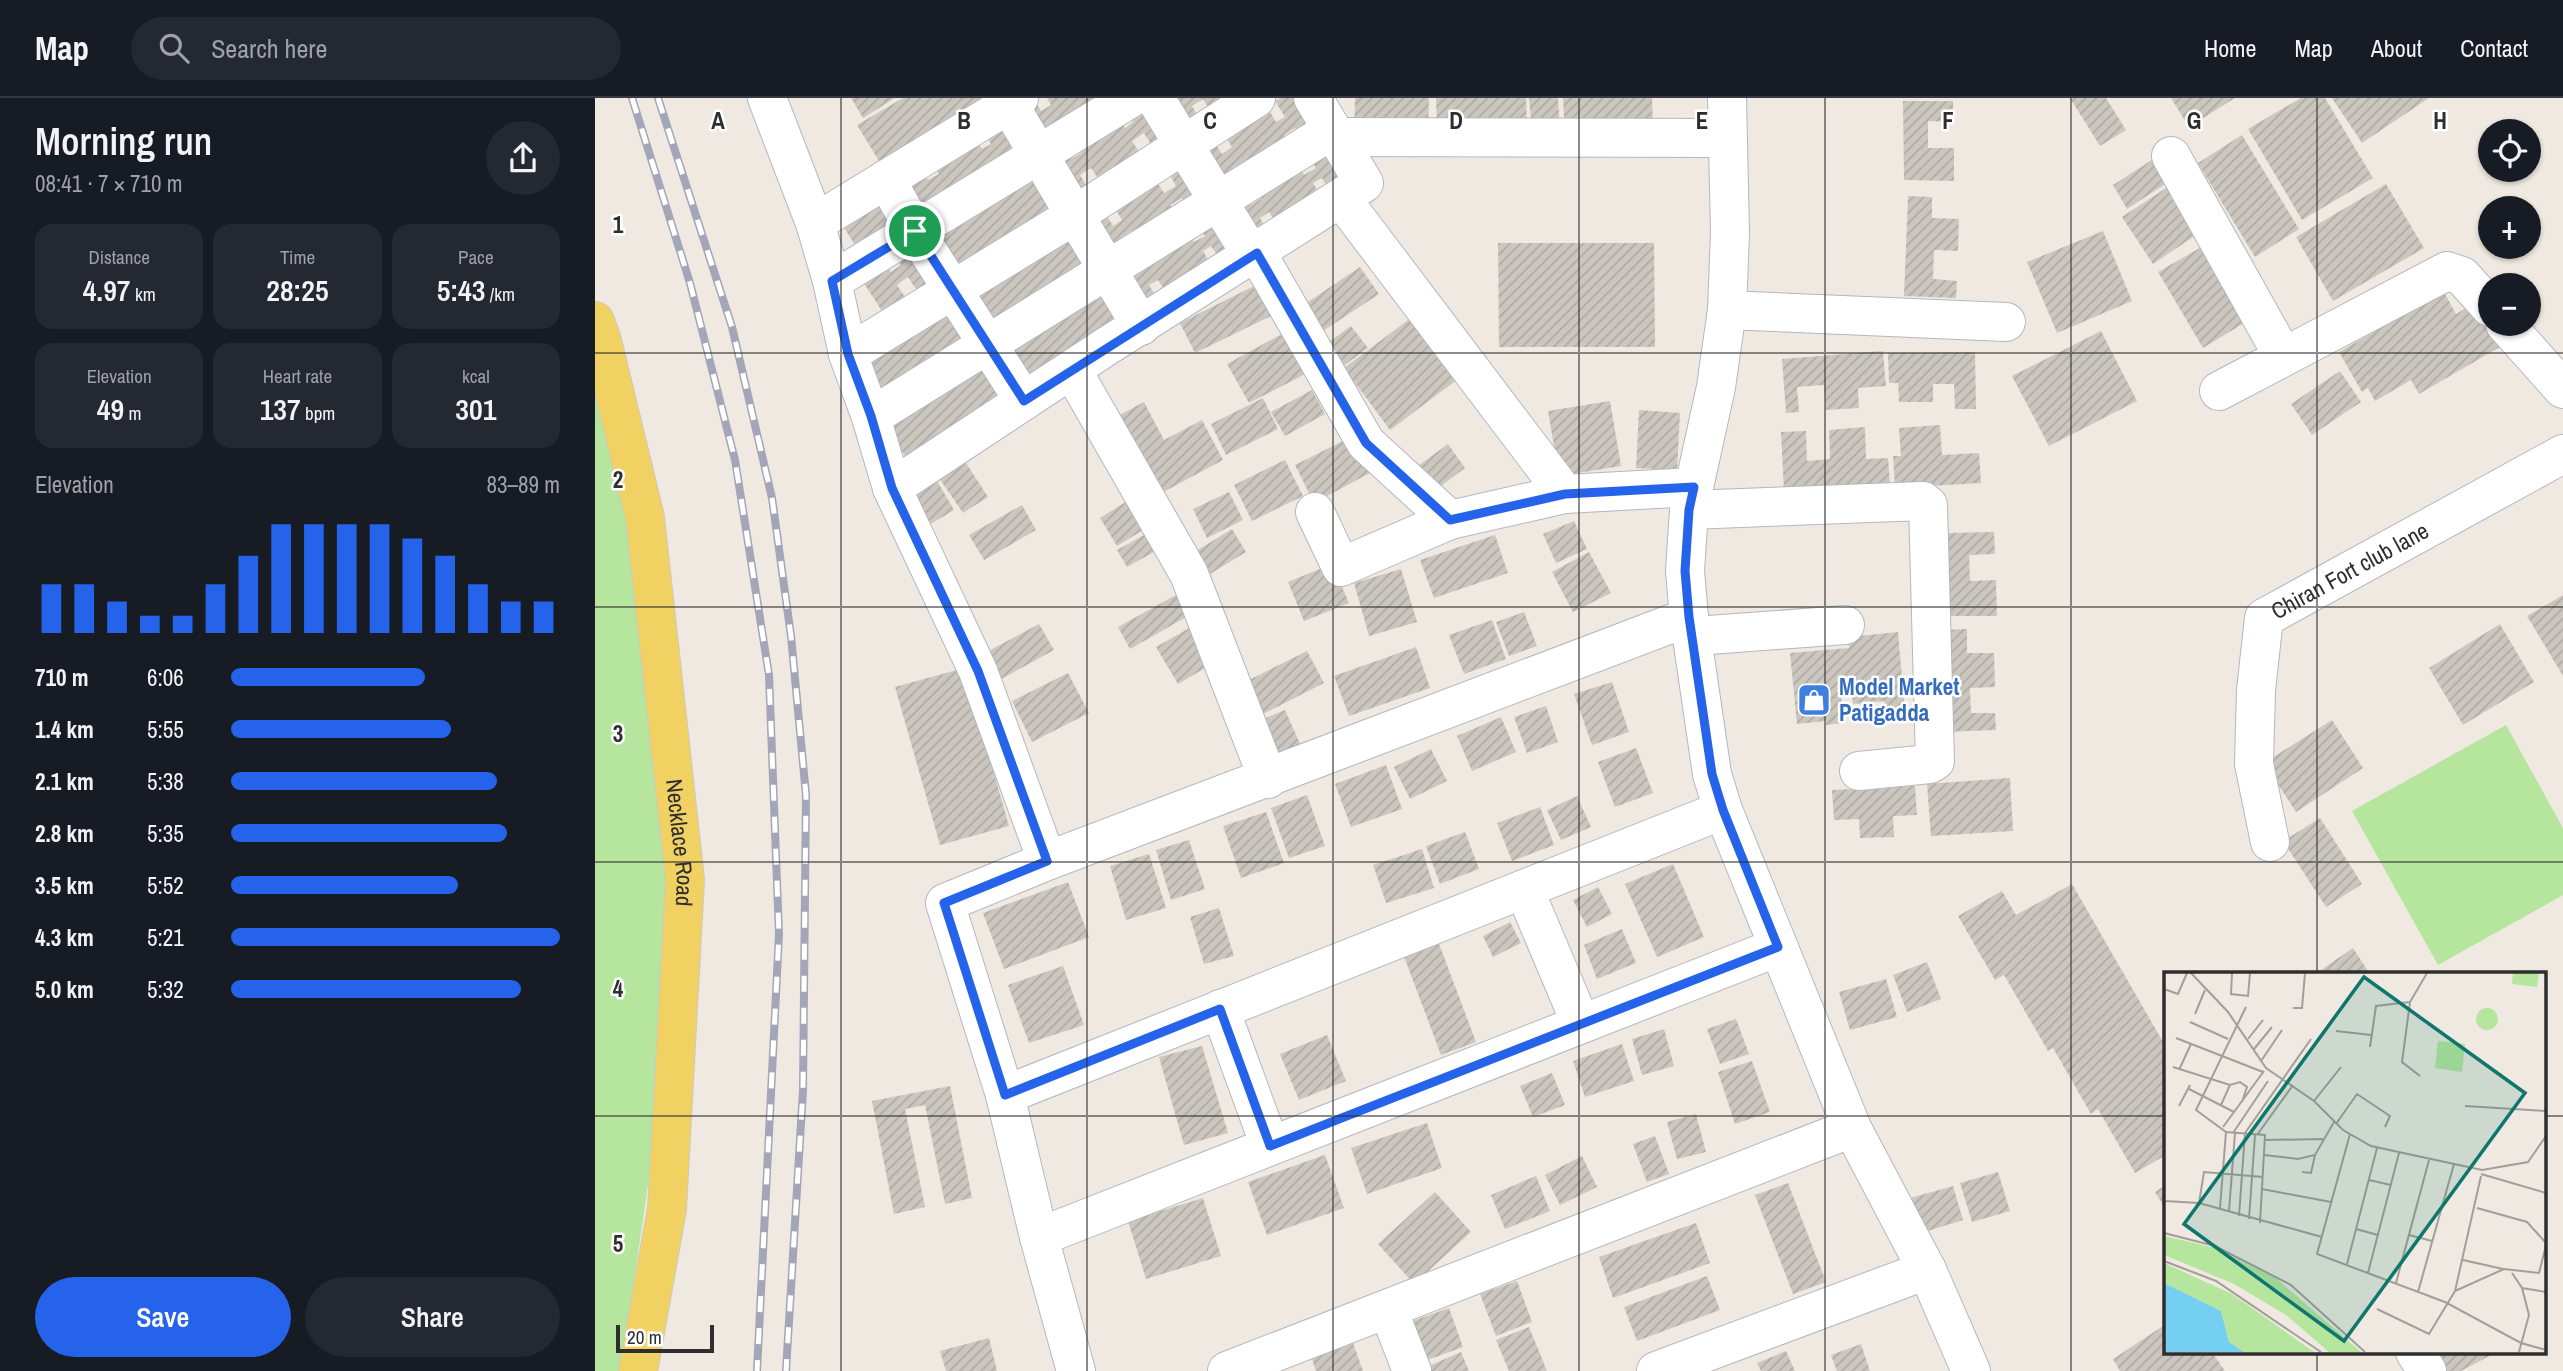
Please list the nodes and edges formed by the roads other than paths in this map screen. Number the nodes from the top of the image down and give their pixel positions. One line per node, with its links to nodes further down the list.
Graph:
1 (767, 98): 16 (street)
2 (1131, 98): 10 (street)
3 (1155, 98): 9 (street)
4 (1256, 98): 9 (street)
5 (1727, 98): 8 (street)
6 (1011, 100): 10 (street); 12 (street)
7 (1327, 122): 8 (street); 13 (street); 14 (street)
8 (1727, 138): 23 (street)
9 (1183, 145): 14 (street); 15 (street)
10 (1039, 155): 15 (street); 17 (street)
11 (2171, 156): 30 (street)
12 (886, 179): 16 (street); 17 (street)
13 (1342, 198): 18 (street); 38 (street)
14 (1217, 200): 18 (street); 19 (street)
15 (1075, 215): 19 (street); 21 (street)
16 (815, 223): 20 (street)
17 (915, 231): 20 (street); 21 (street)
18 (1254, 255): 26 (street); 41 (street)
19 (1108, 268): 26 (street); 28 (street)
20 (832, 281): 29 (street)
21 (953, 292): 28 (street); 29 (street)
22 (2478, 294): 30 (street)
23 (1727, 310): 25 (street); 39 (street)
24 (595, 321): 60 (main road, Necklace Road)
25 (2006, 322)
26 (1141, 326): 31 (street)
27 (2516, 336): 32 (street)
28 (986, 344): 34 (street); 35 (street)
29 (848, 354): 35 (street)
30 (2283, 356): 33 (street)
31 (1072, 370): 34 (street); 45 (street)
32 (2563, 389)
33 (2219, 391)
34 (1024, 401): 37 (street)
35 (871, 416): 37 (street)
36 (2563, 454): 47 (street, Chiran Fort club lane)
37 (892, 488): 48 (street)
38 (1565, 494): 39 (street); 41 (street)
39 (1692, 498): 43 (street); 44 (street)
40 (1315, 512): 41 (street)
41 (1450, 520)
42 (1845, 625): 43 (street)
43 (1690, 628): 45 (street); 46 (street)
44 (1859, 771)
45 (1268, 779): 48 (street)
46 (1723, 810): 49 (street); 50 (street)
47 (2270, 842)
48 (1047, 861): 53 (street)
49 (1524, 889): 51 (street); 52 (street)
50 (1778, 947): 52 (street); 54 (street)
51 (1220, 1009): 53 (street); 55 (street)
52 (1581, 1024): 55 (street)
53 (1005, 1095): 56 (street)
54 (1852, 1128): 57 (street); 58 (street)
55 (1270, 1146): 56 (street)
56 (1039, 1237): 61 (street)
57 (1927, 1270): 64 (street); 65 (street)
58 (1388, 1309): 62 (street); 63 (street)
59 (2416, 1354): 66 (street)
60 (638, 1371)
61 (1076, 1371)
62 (1227, 1371)
63 (1412, 1371)
64 (1656, 1371)
65 (1971, 1371)
66 (2427, 1371)

